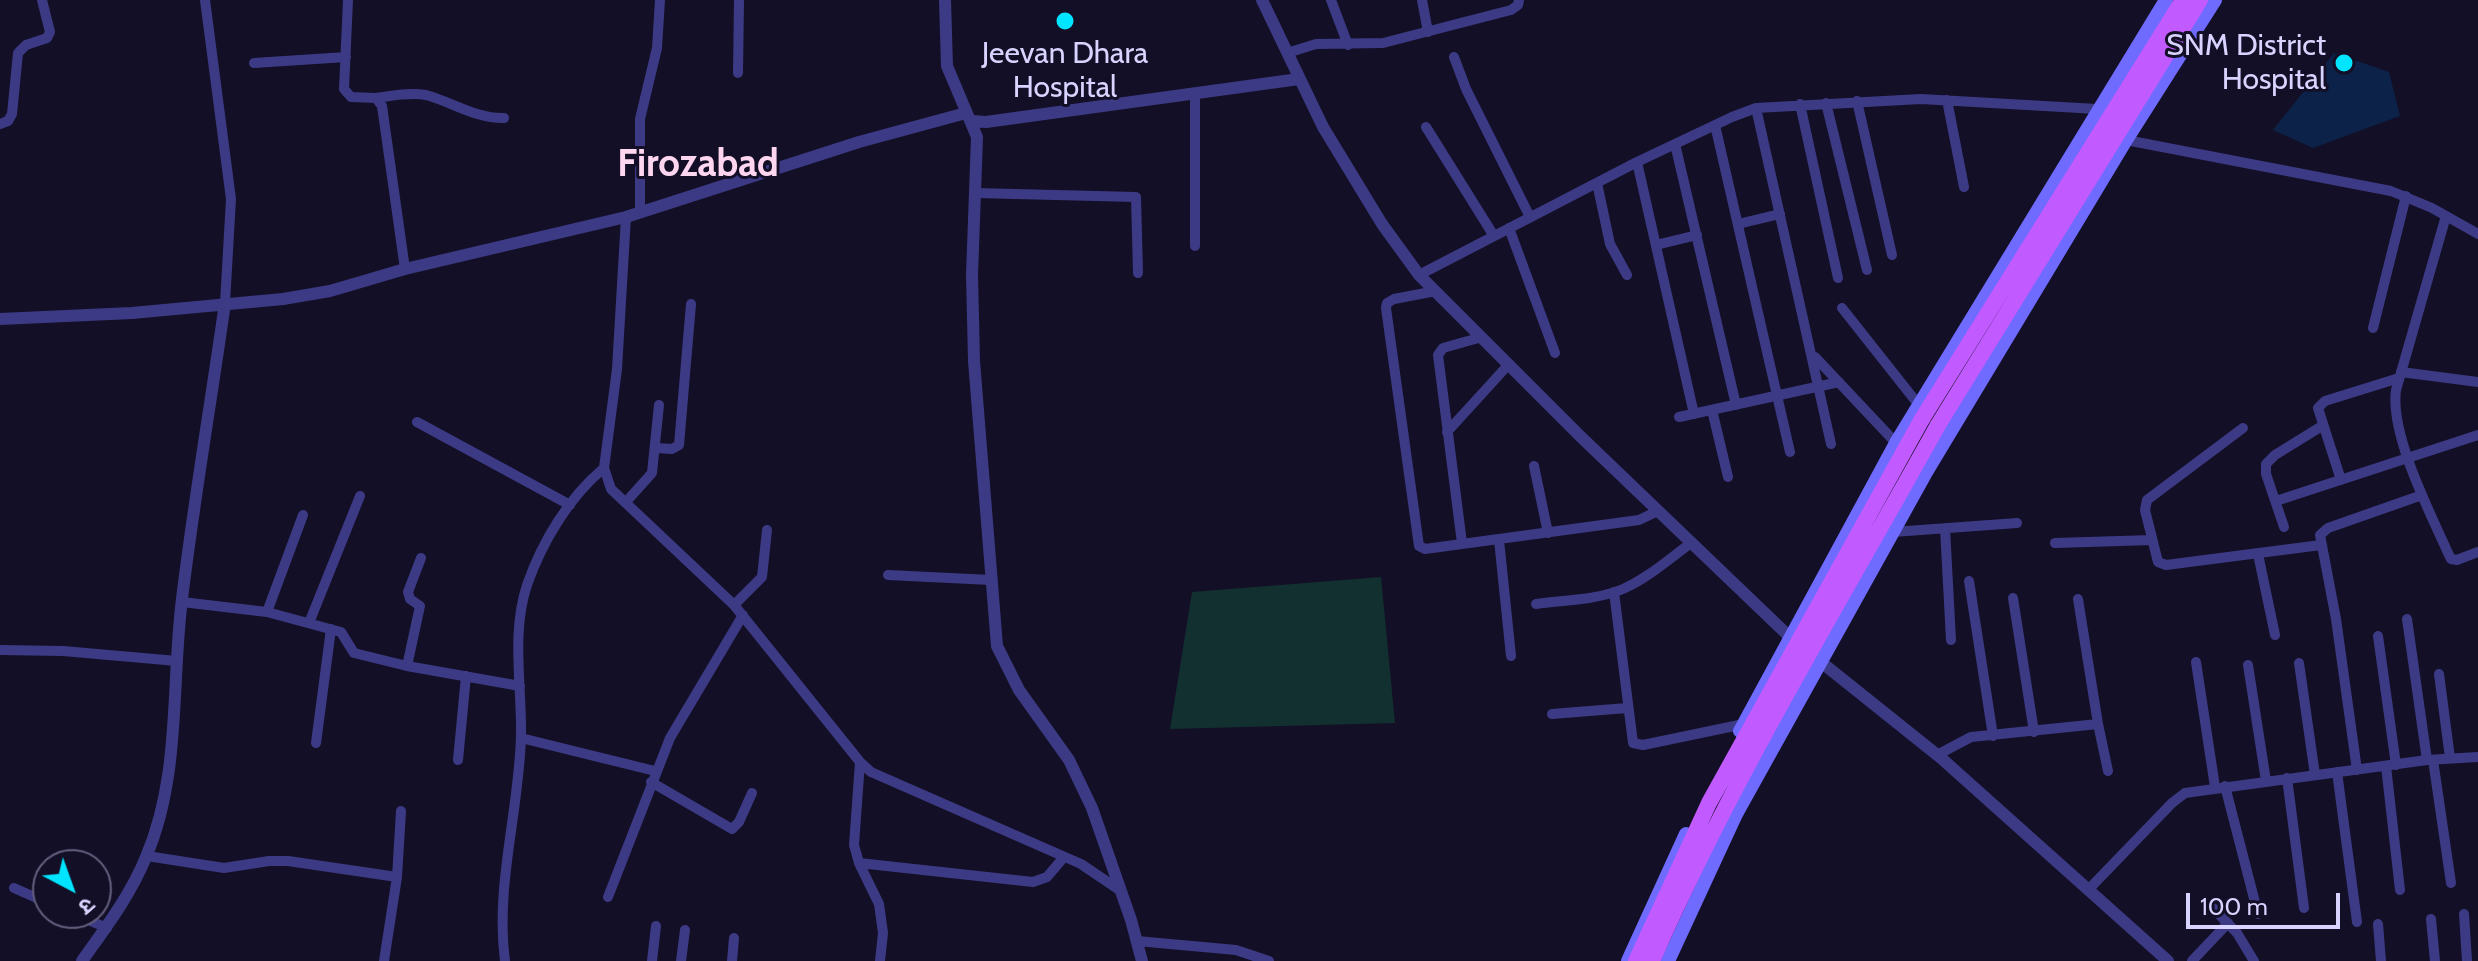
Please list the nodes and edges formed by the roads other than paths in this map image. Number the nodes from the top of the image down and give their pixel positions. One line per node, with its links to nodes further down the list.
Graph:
1 (42, 0): 33 (street)
2 (205, 0): 63 (street)
3 (348, 0): 18 (street)
4 (660, 0): 43 (street)
5 (739, 0): 21 (street)
6 (945, 0): 31 (street)
7 (1262, 0): 17 (street)
8 (1331, 0): 16 (street)
9 (1422, 0): 15 (street)
10 (1519, 0): 15 (street)
11 (2166, 0): 30 (main road)
12 (2183, 0): 80 (main road)
13 (2200, 0): 209 (main road, bridge)
14 (2215, 0): 36 (main road)
15 (1428, 32): 16 (street)
16 (1348, 45): 17 (street)
17 (1287, 53): 22 (street)
18 (346, 57): 20 (street); 24 (street)
19 (1454, 57): 47 (street)
20 (254, 63)
21 (738, 73)
22 (1299, 79): 23 (street); 59 (street)
23 (1195, 93): 31 (street); 54 (street)
24 (376, 98): 32 (street); 56 (street)
25 (1947, 100): 26 (street); 30 (street); 40 (street)
26 (1857, 101): 27 (street); 55 (street)
27 (1826, 103): 28 (street); 57 (street)
28 (1800, 104): 29 (street); 61 (street)
29 (1756, 108): 34 (street); 44 (street)
30 (2097, 109): 80 (main road)
31 (969, 117): 41 (street); 43 (street)
32 (504, 118)
33 (0, 124)
34 (1715, 125): 37 (street); 48 (street)
35 (1426, 127): 52 (street)
36 (2126, 140): 42 (street); 108 (main road)
37 (1675, 144): 38 (street); 51 (street)
38 (1637, 162): 39 (street); 53 (street)
39 (1597, 183): 47 (street); 60 (street)
40 (1964, 187)
41 (975, 193): 58 (street); 120 (street)
42 (2406, 196): 45 (street); 67 (street)
43 (640, 212): 46 (street)
44 (1780, 214): 48 (street); 70 (street)
45 (2446, 216): 50 (street); 72 (street)
46 (626, 217): 56 (street); 94 (street)
47 (1530, 217): 49 (street)
48 (1738, 224): 76 (street)
49 (1509, 228): 52 (street); 69 (street)
50 (2478, 234)
51 (1697, 235): 53 (street); 78 (street)
52 (1494, 236): 59 (street)
53 (1656, 245): 81 (street)
54 (1195, 246)
55 (1892, 255)
56 (405, 269): 63 (street)
57 (1867, 270)
58 (1138, 273)
59 (1419, 275): 62 (street)
60 (1627, 275)
61 (1838, 278)
62 (1436, 291): 68 (street); 112 (street)
63 (225, 303): 66 (street); 125 (street)
64 (691, 304): 90 (street)
65 (1842, 308): 80 (street)
66 (0, 319)
67 (2373, 328)
68 (1482, 337): 71 (street); 86 (street)
69 (1555, 353)
70 (1812, 354): 73 (street); 75 (street)
71 (1509, 364): 86 (street); 102 (street)
72 (2400, 375): 74 (street); 84 (street); 92 (street)
73 (1839, 382): 75 (street); 88 (street)
74 (2478, 382)
75 (1820, 386): 76 (street); 89 (street)
76 (1777, 396): 78 (street); 91 (street)
77 (659, 405): 90 (street)
78 (1736, 405): 79 (street)
79 (1712, 410): 81 (street); 95 (street)
80 (1920, 411): 88 (main road); 208 (main road, bridge)
81 (1694, 414): 82 (street)
82 (1679, 417)
83 (417, 422): 101 (street)
84 (2322, 426): 96 (street); 99 (street)
85 (2243, 428): 111 (street)
86 (1447, 432): 112 (street)
87 (2478, 435): 92 (street)
88 (1896, 443): 135 (main road)
89 (1831, 444)
90 (656, 448): 100 (street)
91 (1790, 452)
92 (2409, 459): 96 (street); 97 (street)
93 (1534, 466): 109 (street)
94 (604, 468): 100 (street); 101 (street)
95 (1728, 477)
96 (2341, 480): 99 (street)
97 (2422, 495): 115 (street); 116 (street)
98 (360, 496): 131 (street)
99 (2276, 501): 105 (street)
100 (626, 502): 127 (street)
101 (570, 505): 147 (street)
102 (1658, 511): 109 (street); 113 (street)
103 (303, 515): 128 (street)
104 (2017, 523): 106 (street)
105 (2284, 527)
106 (1945, 528): 108 (street); 136 (street)
107 (767, 530): 127 (street)
108 (1893, 532): 140 (main road)
109 (1548, 533): 110 (street)
110 (1499, 540): 112 (street); 138 (street)
111 (2152, 540): 114 (street); 117 (street)
112 (1462, 543)
113 (1691, 543): 122 (street); 135 (street)
114 (2055, 543)
115 (2321, 545): 117 (street); 163 (street)
116 (2478, 552)
117 (2258, 554): 133 (street)
118 (421, 558): 144 (street)
119 (888, 575): 120 (street)
120 (991, 580): 181 (street)
121 (1969, 581): 153 (street)
122 (1614, 592): 126 (street); 148 (street)
123 (2013, 598): 152 (street)
124 (2078, 599): 151 (street)
125 (182, 602): 128 (street); 139 (street)
126 (1536, 604)
127 (734, 605): 129 (street)
128 (267, 612): 131 (street)
129 (743, 615): 161 (street); 167 (street)
130 (2407, 619): 160 (street)
131 (309, 623): 132 (street)
132 (331, 629): 144 (street); 155 (street)
133 (2275, 635)
134 (2378, 636): 162 (street)
135 (1790, 638): 140 (street); 150 (main road)
136 (1951, 640)
137 (0, 650): 139 (street)
138 (1511, 656)
139 (177, 661): 173 (street)
140 (1821, 662): 156 (street); 210 (main road)
141 (2196, 662): 170 (street)
142 (2299, 663): 166 (street)
143 (2248, 665): 169 (street)
144 (407, 666): 146 (street)
145 (2439, 674): 158 (street)
146 (466, 676): 147 (street); 159 (street)
147 (520, 686): 154 (street)
148 (1627, 708): 149 (street); 150 (street)
149 (1552, 714)
150 (1744, 724): 207 (main road)
151 (2098, 724): 152 (street); 164 (street)
152 (2034, 732): 153 (street)
153 (1993, 736): 156 (street)
154 (521, 738): 167 (street); 200 (street)
155 (316, 743)
156 (1937, 755): 179 (street)
157 (2478, 757): 158 (street)
158 (2450, 758): 160 (street)
159 (458, 760)
160 (2430, 760): 162 (street); 177 (street)
161 (860, 762): 174 (street); 175 (street)
162 (2391, 766): 163 (street); 180 (street)
163 (2357, 770): 165 (street)
164 (2108, 771)
165 (2337, 772): 166 (street); 190 (street)
166 (2315, 775): 168 (street)
167 (653, 776): 171 (street); 183 (street)
168 (2287, 778): 169 (street); 185 (street)
169 (2266, 781): 170 (street)
170 (2220, 786): 179 (street); 186 (street)
171 (752, 793)
172 (401, 811): 176 (street)
173 (147, 856): 176 (street); 188 (street)
174 (1064, 857): 175 (street); 181 (street)
175 (859, 863): 204 (street)
176 (397, 877): 199 (street)
177 (2451, 883)
178 (14, 888): 182 (street)
179 (2088, 890): 211 (street)
180 (2400, 890)
181 (1121, 891): 197 (street)
182 (32, 896)
183 (608, 897)
184 (2213, 908): 191 (street)
185 (2304, 908)
186 (2258, 914)
187 (2464, 914): 216 (street)
188 (112, 919)
189 (2431, 919): 215 (street)
190 (2357, 922)
191 (2228, 923): 212 (street); 213 (street)
192 (2378, 924): 214 (street)
193 (656, 926): 201 (street)
194 (106, 929): 198 (street)
195 (685, 930): 202 (street)
196 (734, 938): 203 (street)
197 (1137, 941): 205 (street); 206 (street)
198 (82, 961)
199 (384, 961)
200 (505, 961)
201 (652, 961)
202 (681, 961)
203 (732, 961)
204 (880, 961)
205 (1142, 961)
206 (1269, 961)
207 (1628, 961)
208 (1636, 961)
209 (1652, 961)
210 (1668, 961)
211 (2168, 961)
212 (2192, 961)
213 (2254, 961)
214 (2381, 961)
215 (2435, 961)
216 (2467, 961)

